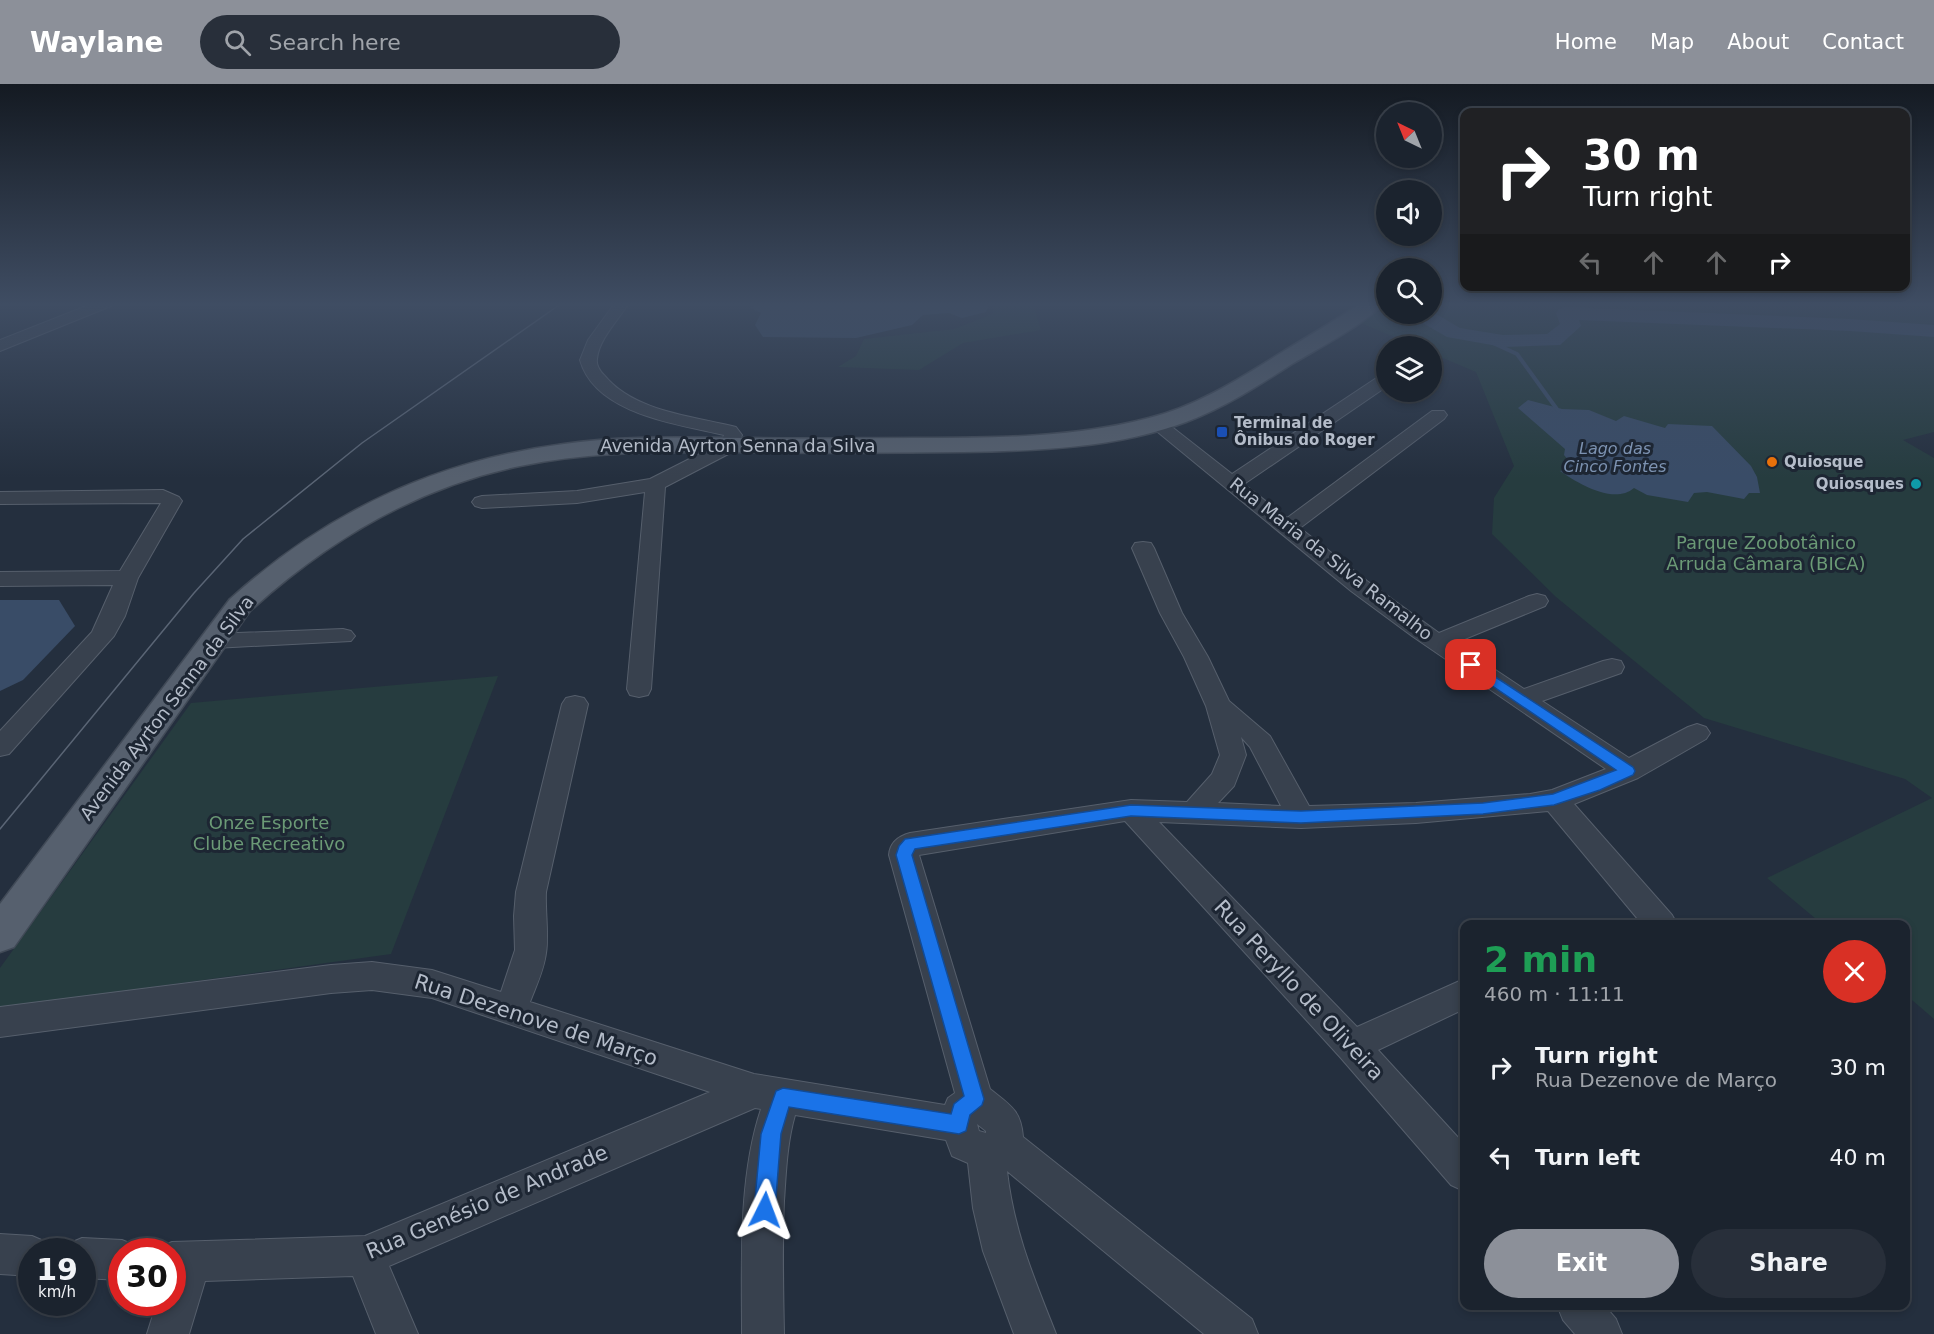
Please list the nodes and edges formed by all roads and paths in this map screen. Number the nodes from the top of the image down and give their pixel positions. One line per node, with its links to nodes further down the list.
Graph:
1 (588, 361): 6 (street)
2 (1279, 361): 5 (main road, Avenida Ayrton Senna da Silva)
3 (1376, 386): 7 (street)
4 (1438, 415): 11 (street)
5 (1157, 424): 6 (main road, Avenida Ayrton Senna da Silva); 7 (street, Rua Maria da Silva Ramalho)
6 (729, 446): 8 (street); 17 (main road, Avenida Ayrton Senna da Silva)
7 (1232, 483): 11 (street, Rua Maria da Silva Ramalho)
8 (655, 484): 10 (street); 20 (street)
9 (0, 498): 13 (street)
10 (482, 502)
11 (1287, 528): 18 (street, Rua Maria da Silva Ramalho)
12 (1143, 548): 23 (street)
13 (127, 578): 14 (street); 25 (street)
14 (0, 579)
15 (1537, 601): 18 (street)
16 (343, 636): 17 (street)
17 (214, 641): 32 (main road, Avenida Ayrton Senna da Silva)
18 (1437, 642): 21 (street, Rua Maria da Silva Ramalho)
19 (1612, 667): 21 (street)
20 (639, 689)
21 (1522, 699): 26 (street, Rua Maria da Silva Ramalho)
22 (575, 704): 34 (street)
23 (1219, 706): 29 (street); 30 (street)
24 (1697, 733): 26 (street)
25 (0, 747)
26 (1628, 771): 27 (street)
27 (1554, 800): 30 (street); 31 (street)
28 (1131, 810): 29 (street); 36 (street, Rua Peryllo de Oliveira); 38 (street)
29 (1194, 812): 30 (street)
30 (1301, 817)
31 (1659, 920)
32 (0, 934)
33 (1460, 995): 36 (street)
34 (511, 1009): 35 (street, Rua Dezenove de Março); 37 (street, Rua Dezenove de Março)
35 (2, 1024)
36 (1352, 1046): 40 (street, Rua Peryllo de Oliveira)
37 (769, 1094): 38 (street, Rua Dezenove de Março); 43 (street, Rua Genésio de Andrade); 49 (street)
38 (967, 1112): 39 (street)
39 (995, 1149): 50 (street); 51 (street)
40 (1460, 1168)
41 (0, 1254): 42 (street)
42 (18, 1255)
43 (365, 1256): 44 (street, Rua Genésio de Andrade); 48 (street)
44 (186, 1262)
45 (1582, 1310): 52 (street)
46 (171, 1316): 47 (street)
47 (168, 1334)
48 (397, 1334)
49 (763, 1334)
50 (1035, 1334)
51 (1237, 1334)
52 (1601, 1334)

